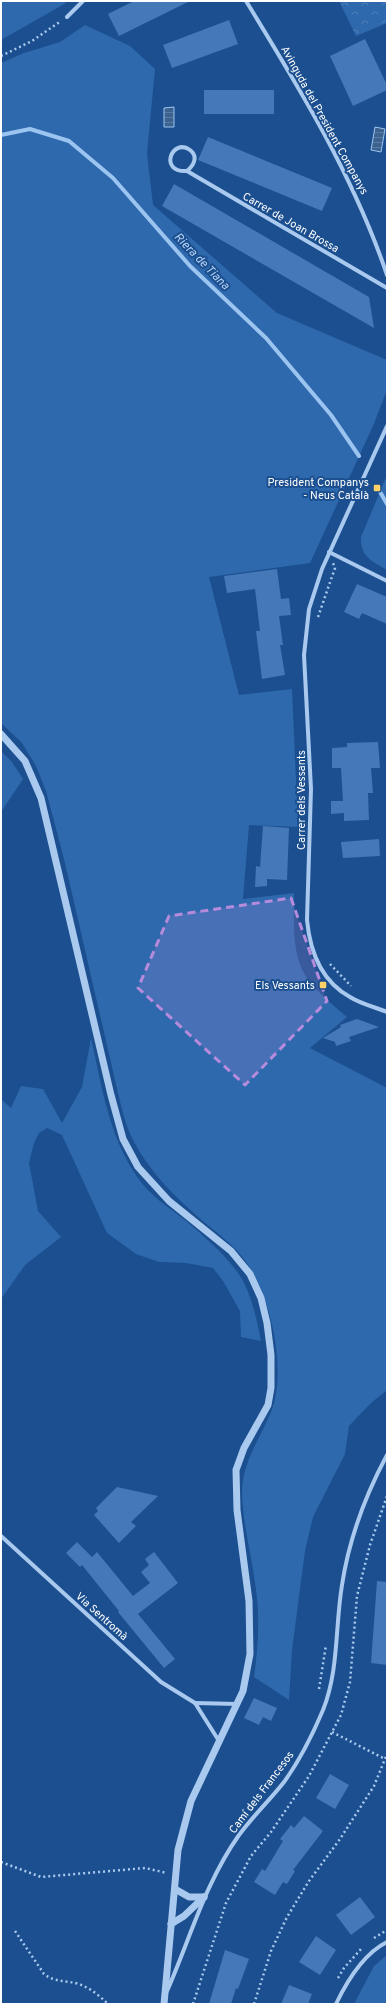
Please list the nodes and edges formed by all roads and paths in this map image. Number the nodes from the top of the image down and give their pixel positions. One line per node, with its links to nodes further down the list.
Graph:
1 (83, 1): 3 (street)
2 (246, 1): 6 (street, Avinguda del President Companys)
3 (67, 17): 4 (path)
4 (1, 56)
5 (187, 171): 5 (street, Carrer de Joan Brossa); 7 (street, Carrer de Joan Brossa)
6 (387, 275)
7 (387, 288)
8 (387, 426): 9 (street)
9 (329, 552): 10 (street); 11 (path); 15 (street, Carrer dels Vessants)
10 (387, 581)
11 (318, 618)
12 (1, 734): 21 (street)
13 (325, 959): 14 (path)
14 (353, 988)
15 (387, 1012)
16 (387, 1455): 29 (street, Camí dels Francesos)
17 (1, 1536): 20 (street, Via Sentromà)
18 (327, 1638): 19 (path)
19 (319, 1691)
20 (195, 1703): 21 (street); 23 (street, Via Sentromà)
21 (237, 1704): 23 (street)
22 (332, 1732): 25 (path)
23 (219, 1741): 27 (street)
24 (387, 1754): 25 (path)
25 (385, 1759): 36 (path)
26 (1, 1862): 27 (path)
27 (176, 1875): 28 (street)
28 (175, 1890): 29 (street); 30 (street)
29 (204, 1897): 30 (street); 33 (street, Camí dels Francesos)
30 (171, 1924): 33 (street)
31 (15, 1931): 34 (path)
32 (387, 1942): 37 (street)
33 (165, 1996): 35 (street)
34 (108, 2004)
35 (164, 2004)
36 (254, 2004)
37 (336, 2004)

